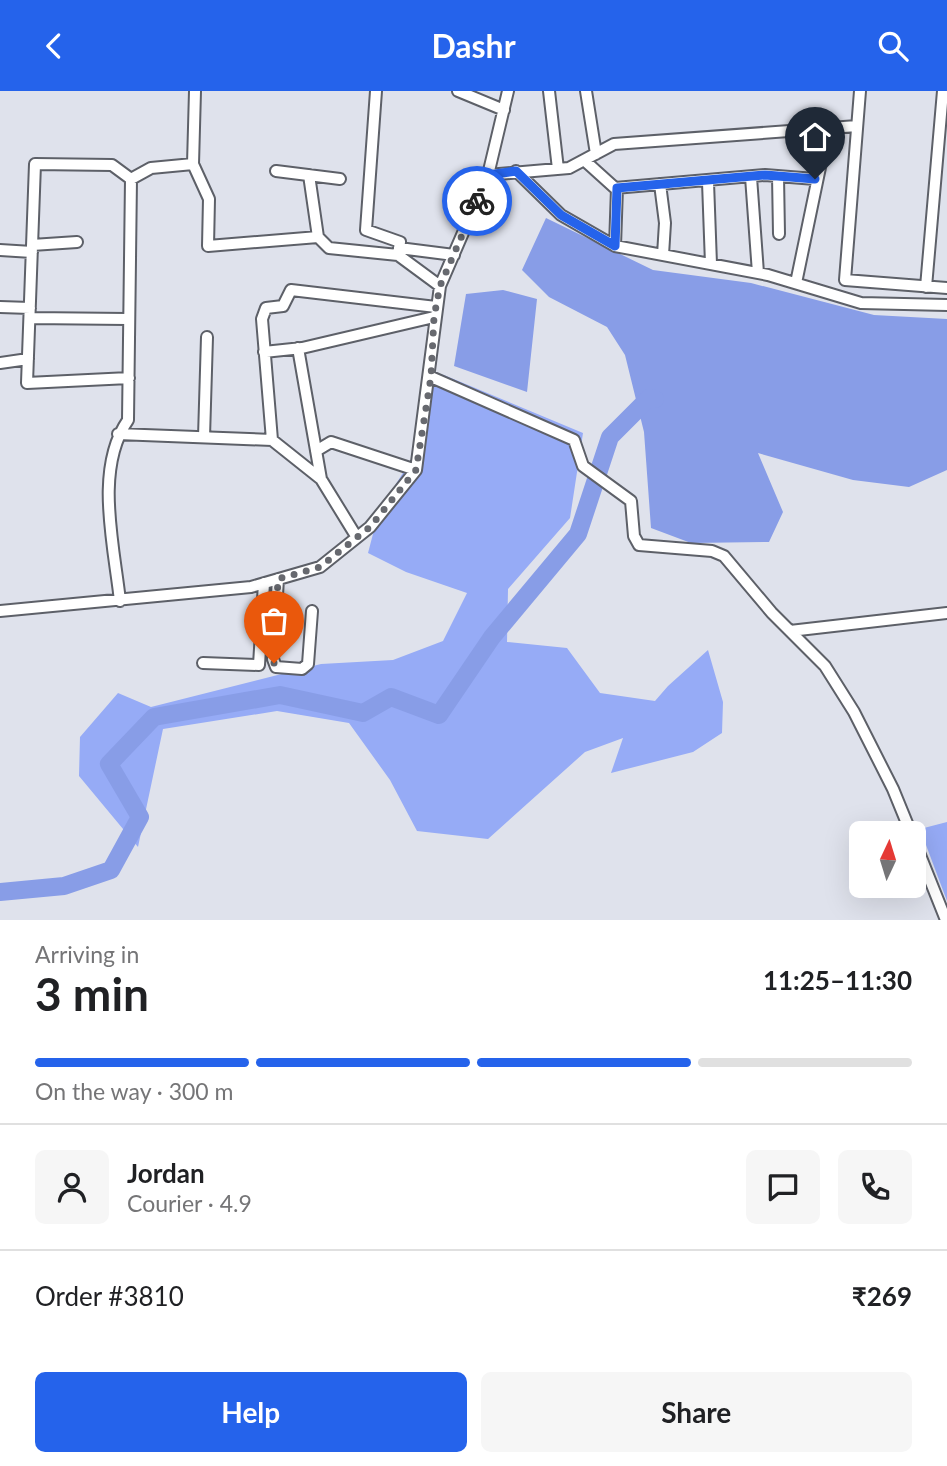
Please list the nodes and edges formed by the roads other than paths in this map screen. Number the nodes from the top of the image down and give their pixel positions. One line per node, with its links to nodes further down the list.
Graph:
1 (195, 91): 15 (street)
2 (376, 91): 36 (street)
3 (458, 91): 9 (street)
4 (508, 91): 10 (street)
5 (549, 91): 16 (street)
6 (586, 91): 13 (street)
7 (860, 91): 11 (street)
8 (943, 91): 22 (street)
9 (483, 97): 10 (street)
10 (504, 110): 20 (street)
11 (858, 127): 12 (street); 43 (street)
12 (828, 129): 13 (street); 26 (street)
13 (596, 154): 14 (street)
14 (584, 160): 16 (street); 29 (street)
15 (193, 164): 24 (street); 31 (street)
16 (558, 169): 18 (street)
17 (276, 171): 19 (street)
18 (516, 171): 20 (street); 33 (street)
19 (309, 175): 25 (street); 31 (street)
20 (488, 175): 37 (street)
21 (778, 176): 23 (street); 26 (street); 30 (street)
22 (941, 176): 43 (street)
23 (751, 177): 27 (street); 40 (street)
24 (131, 179): 34 (street); 49 (street)
25 (340, 179)
26 (815, 179): 41 (street)
27 (708, 182): 28 (street); 39 (street)
28 (660, 184): 29 (street); 38 (street)
29 (617, 188): 33 (street)
30 (779, 234)
31 (318, 237): 36 (street)
32 (77, 242): 34 (street)
33 (615, 246): 38 (street)
34 (32, 249): 35 (street); 48 (street)
35 (0, 250)
36 (399, 251): 37 (street); 42 (street)
37 (454, 255): 42 (street)
38 (663, 255): 39 (street)
39 (711, 264): 40 (street)
40 (758, 273): 41 (street)
41 (796, 283): 45 (street)
42 (440, 286): 47 (street)
43 (926, 287): 44 (street)
44 (947, 288)
45 (947, 305)
46 (0, 307): 48 (street)
47 (435, 312): 51 (street); 52 (street); 55 (street)
48 (30, 313): 49 (street); 53 (street)
49 (127, 319): 56 (street)
50 (207, 337): 58 (street)
51 (298, 348): 52 (street); 60 (street)
52 (264, 352): 59 (street)
53 (28, 359): 54 (street); 56 (street)
54 (0, 363)
55 (431, 377): 61 (street); 71 (street)
56 (129, 378): 57 (street)
57 (118, 434): 58 (street); 66 (street)
58 (204, 437): 59 (street)
59 (272, 440): 62 (street)
60 (316, 451): 61 (street); 62 (street)
61 (416, 470): 63 (street)
62 (321, 479): 63 (street)
63 (356, 536): 64 (street)
64 (278, 579): 65 (street); 69 (street)
65 (264, 583): 66 (street); 72 (street)
66 (120, 601): 68 (street)
67 (0, 605): 68 (street)
68 (0, 611)
69 (312, 611)
70 (947, 613): 71 (street)
71 (790, 631): 73 (street)
72 (203, 663)
73 (906, 821)
74 (926, 870): 75 (street)
75 (946, 920)

